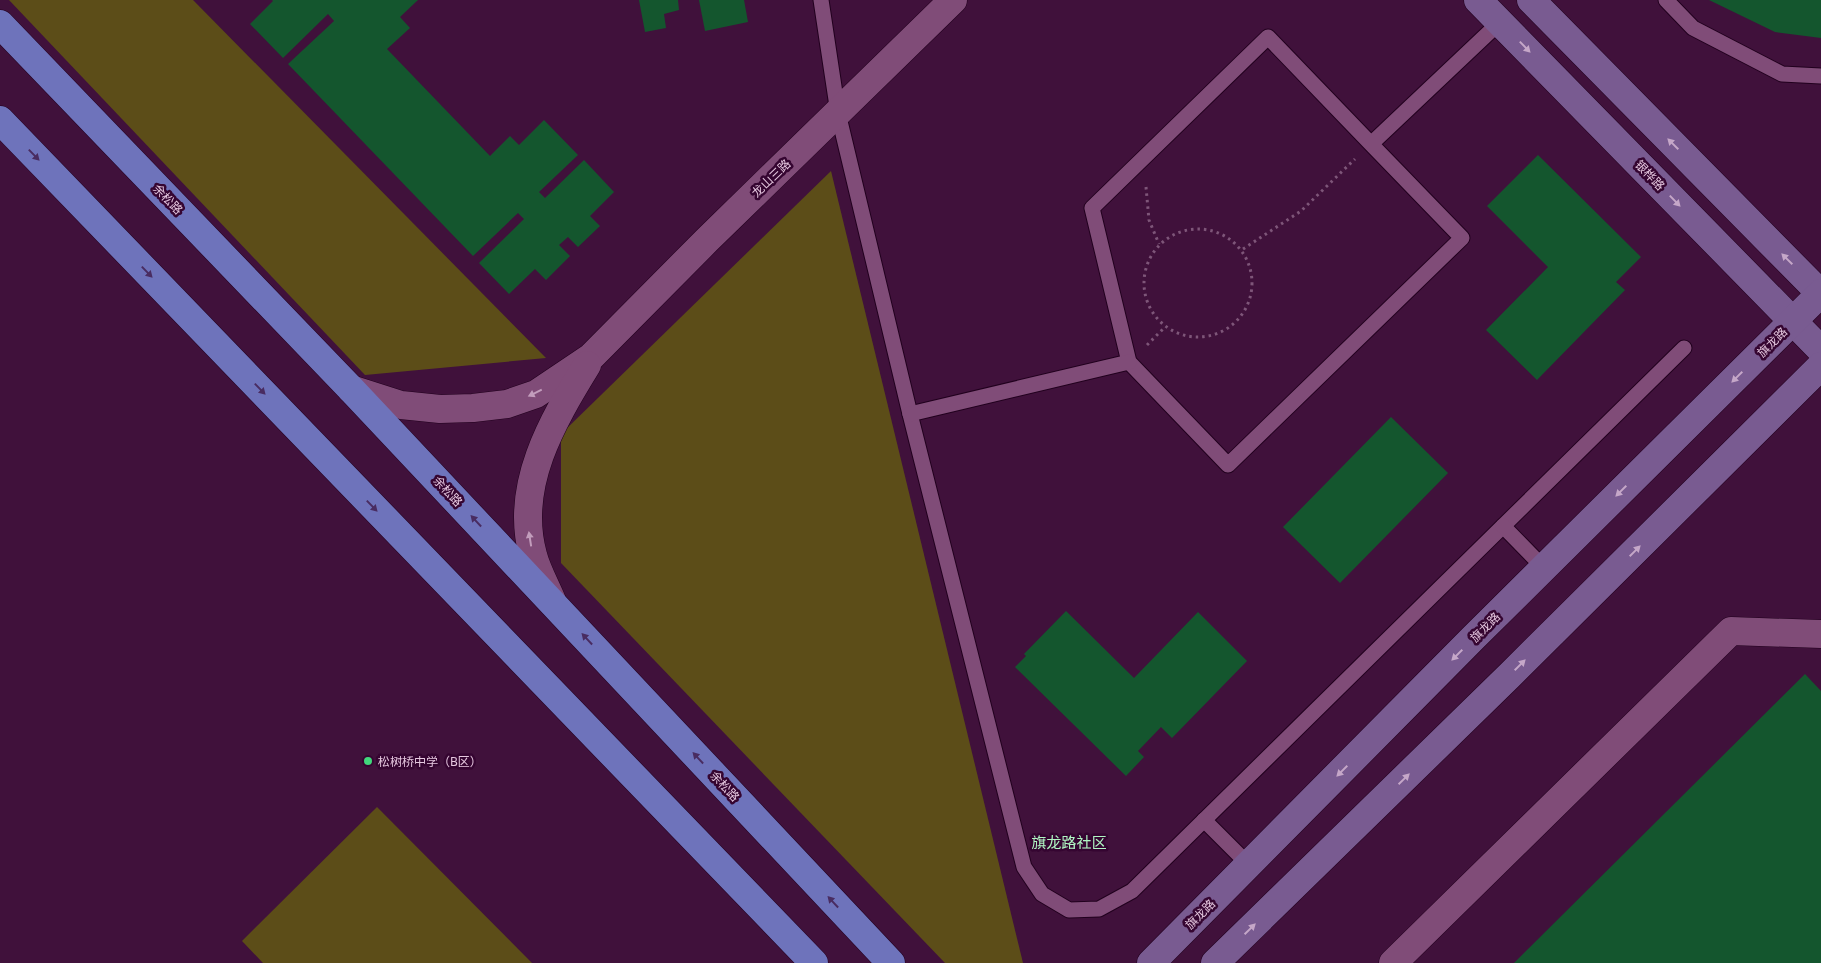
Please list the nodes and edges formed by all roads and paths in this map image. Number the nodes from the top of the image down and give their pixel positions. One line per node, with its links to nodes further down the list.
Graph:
1 (821, 0): 9 (lane)
2 (953, 0): 9 (street, 龙山三路)
3 (1478, 0): 6 (main road, 银桦路)
4 (1531, 0): 15 (main road, one-way to 4)
5 (1666, 0): 8 (lane)
6 (1500, 22): 11 (lane); 16 (main road, 银桦路, one-way to 16)
7 (0, 24): 22 (highway, 余松路)
8 (1821, 76)
9 (838, 113): 19 (street, 龙山三路); 23 (lane)
10 (0, 120): 31 (highway, one-way to 31)
11 (1371, 144): 12 (lane); 14 (path); 20 (lane)
12 (1142, 159): 13 (path); 20 (lane)
13 (1159, 244): 14 (path); 14 (path)
14 (1243, 249)
15 (1821, 293): 16 (main road, 旗龙路)
16 (1793, 321): 18 (main road, 银桦路); 25 (main road, 旗龙路, one-way to 25)
17 (1684, 348): 24 (lane)
18 (1821, 350)
19 (591, 357): 22 (street, one-way to 22); 26 (street, one-way to 19)
20 (1129, 362): 23 (lane)
21 (1821, 366): 35 (main road, one-way to 21)
22 (351, 390): 26 (highway, 余松路, one-way to 22)
23 (910, 414): 28 (lane)
24 (1503, 526): 25 (lane); 28 (lane)
25 (1544, 568): 29 (main road, 旗龙路, one-way to 29)
26 (552, 601): 30 (highway, 余松路, one-way to 26)
27 (1821, 634): 36 (street)
28 (1204, 820): 29 (lane)
29 (1248, 865): 34 (main road, 旗龙路)
30 (852, 922): 32 (highway, 余松路); 33 (main road)
31 (814, 963)
32 (891, 963)
33 (904, 963)
34 (1151, 963)
35 (1215, 963)
36 (1393, 963)

